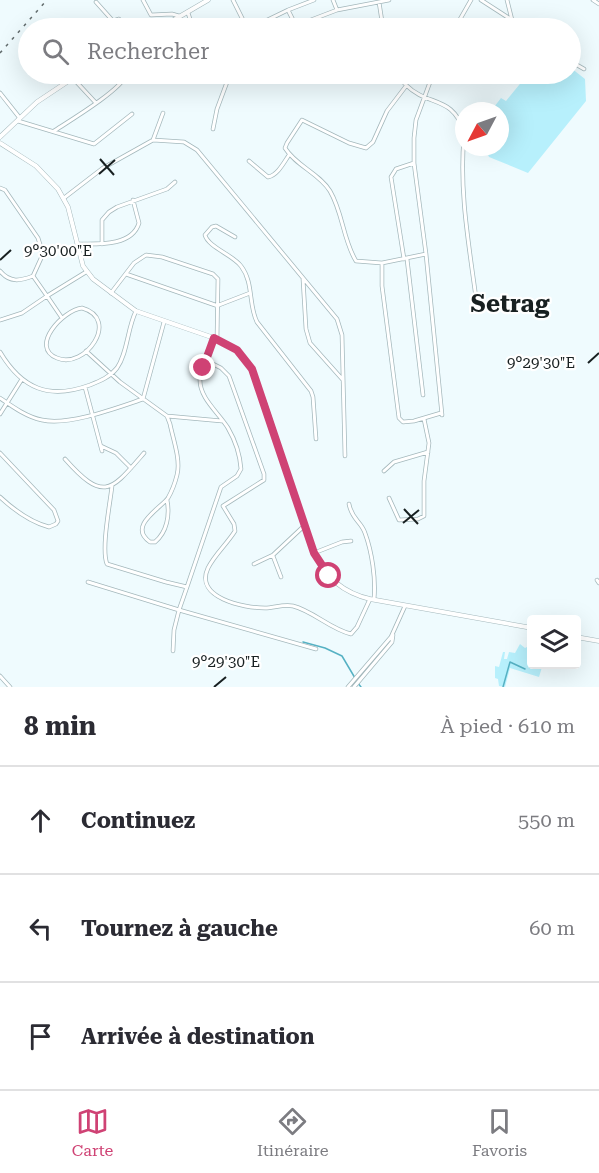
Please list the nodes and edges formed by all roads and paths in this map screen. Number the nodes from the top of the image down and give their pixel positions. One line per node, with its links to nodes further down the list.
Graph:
1 (143, 0): 17 (street)
2 (233, 0): 20 (street)
3 (314, 0): 14 (street)
4 (333, 0): 15 (street)
5 (389, 0): 12 (street)
6 (471, 0): 25 (street)
7 (481, 0): 26 (street)
8 (507, 0): 27 (street)
9 (593, 0): 13 (street)
10 (205, 1): 16 (street)
11 (96, 2): 18 (street)
12 (379, 2): 15 (street); 24 (street)
13 (599, 4)
14 (288, 10): 21 (street); 22 (street)
15 (337, 10): 23 (street)
16 (188, 13): 17 (street); 19 (street)
17 (181, 17)
18 (110, 18)
19 (190, 18)
20 (243, 18)
21 (271, 18)
22 (292, 18)
23 (316, 18)
24 (381, 18)
25 (461, 18)
26 (509, 18)
27 (512, 18)
28 (581, 67): 29 (street)
29 (584, 69)
30 (60, 84): 42 (street)
31 (79, 84): 38 (street)
32 (120, 84): 38 (street)
33 (226, 84): 43 (street)
34 (429, 84): 37 (street)
35 (406, 86): 37 (street); 48 (street)
36 (0, 93): 42 (street)
37 (424, 96): 39 (street); 51 (street)
38 (96, 103): 44 (street)
39 (455, 112)
40 (163, 113): 46 (street)
41 (132, 114): 44 (street)
42 (18, 119): 44 (street); 45 (street)
43 (213, 129)
44 (54, 132)
45 (0, 137)
46 (153, 140): 54 (street); 66 (street)
47 (0, 143): 54 (street)
48 (289, 155): 50 (street); 61 (street)
49 (462, 156): 70 (street)
50 (249, 161)
51 (414, 163): 59 (street); 60 (street)
52 (175, 182): 55 (street)
53 (0, 188): 65 (street)
54 (64, 198): 57 (street)
55 (133, 200): 58 (street); 58 (street)
56 (235, 237): 68 (street)
57 (77, 244): 58 (street); 63 (street)
58 (102, 244)
59 (426, 254): 60 (street); 91 (street)
60 (406, 259): 61 (street); 84 (street)
61 (382, 262): 91 (street)
62 (0, 272): 65 (street)
63 (86, 272): 67 (street); 69 (street)
64 (126, 274): 67 (street); 71 (street); 71 (street)
65 (33, 276): 69 (street)
66 (303, 279): 82 (street); 82 (street)
67 (111, 293): 72 (street)
68 (250, 293): 71 (street); 93 (street)
69 (47, 296): 73 (street); 74 (street)
70 (476, 298)
71 (218, 305): 76 (street)
72 (136, 311): 75 (street); 80 (street)
73 (62, 318): 77 (street); 77 (street)
74 (0, 320)
75 (164, 322): 76 (street); 86 (street)
76 (215, 339): 79 (street); 108 (street)
77 (86, 351): 80 (street)
78 (0, 352): 81 (street)
79 (205, 360): 92 (street); 116 (street)
80 (111, 375): 83 (street); 86 (street)
81 (22, 379): 83 (street); 87 (street)
82 (343, 380): 99 (street)
83 (85, 387): 89 (street)
84 (423, 395)
85 (0, 398): 87 (street)
86 (143, 399): 89 (street); 90 (street)
87 (7, 403): 88 (street); 89 (street)
88 (0, 414)
89 (93, 414): 94 (street)
90 (167, 416): 92 (street); 106 (street)
91 (424, 419): 96 (street)
92 (222, 421): 115 (street)
93 (316, 439)
94 (101, 446): 95 (street); 101 (street)
95 (102, 451)
96 (428, 452): 102 (street); 105 (street)
97 (0, 453): 104 (street)
98 (144, 453): 101 (street)
99 (345, 456)
100 (66, 459): 103 (street)
101 (131, 468): 103 (street)
102 (384, 471)
103 (112, 486): 115 (street)
104 (0, 497)
105 (389, 498)
106 (167, 500): 106 (street)
107 (349, 504): 116 (street)
108 (305, 525): 110 (street); 111 (street)
109 (351, 541): 110 (street)
110 (314, 553): 116 (street)
111 (273, 555): 112 (street); 113 (street)
112 (254, 564)
113 (281, 577)
114 (88, 582): 118 (street)
115 (187, 587): 118 (street)
116 (372, 599): 117 (street)
117 (406, 604): 119 (street); 125 (street)
118 (179, 610): 122 (street); 123 (street)
119 (527, 627)
120 (581, 637): 121 (street)
121 (599, 640)
122 (316, 649)
123 (173, 651)
124 (0, 676): 126 (street)
125 (356, 680): 127 (street); 128 (street)
126 (10, 687)
127 (348, 687)
128 (354, 687)

